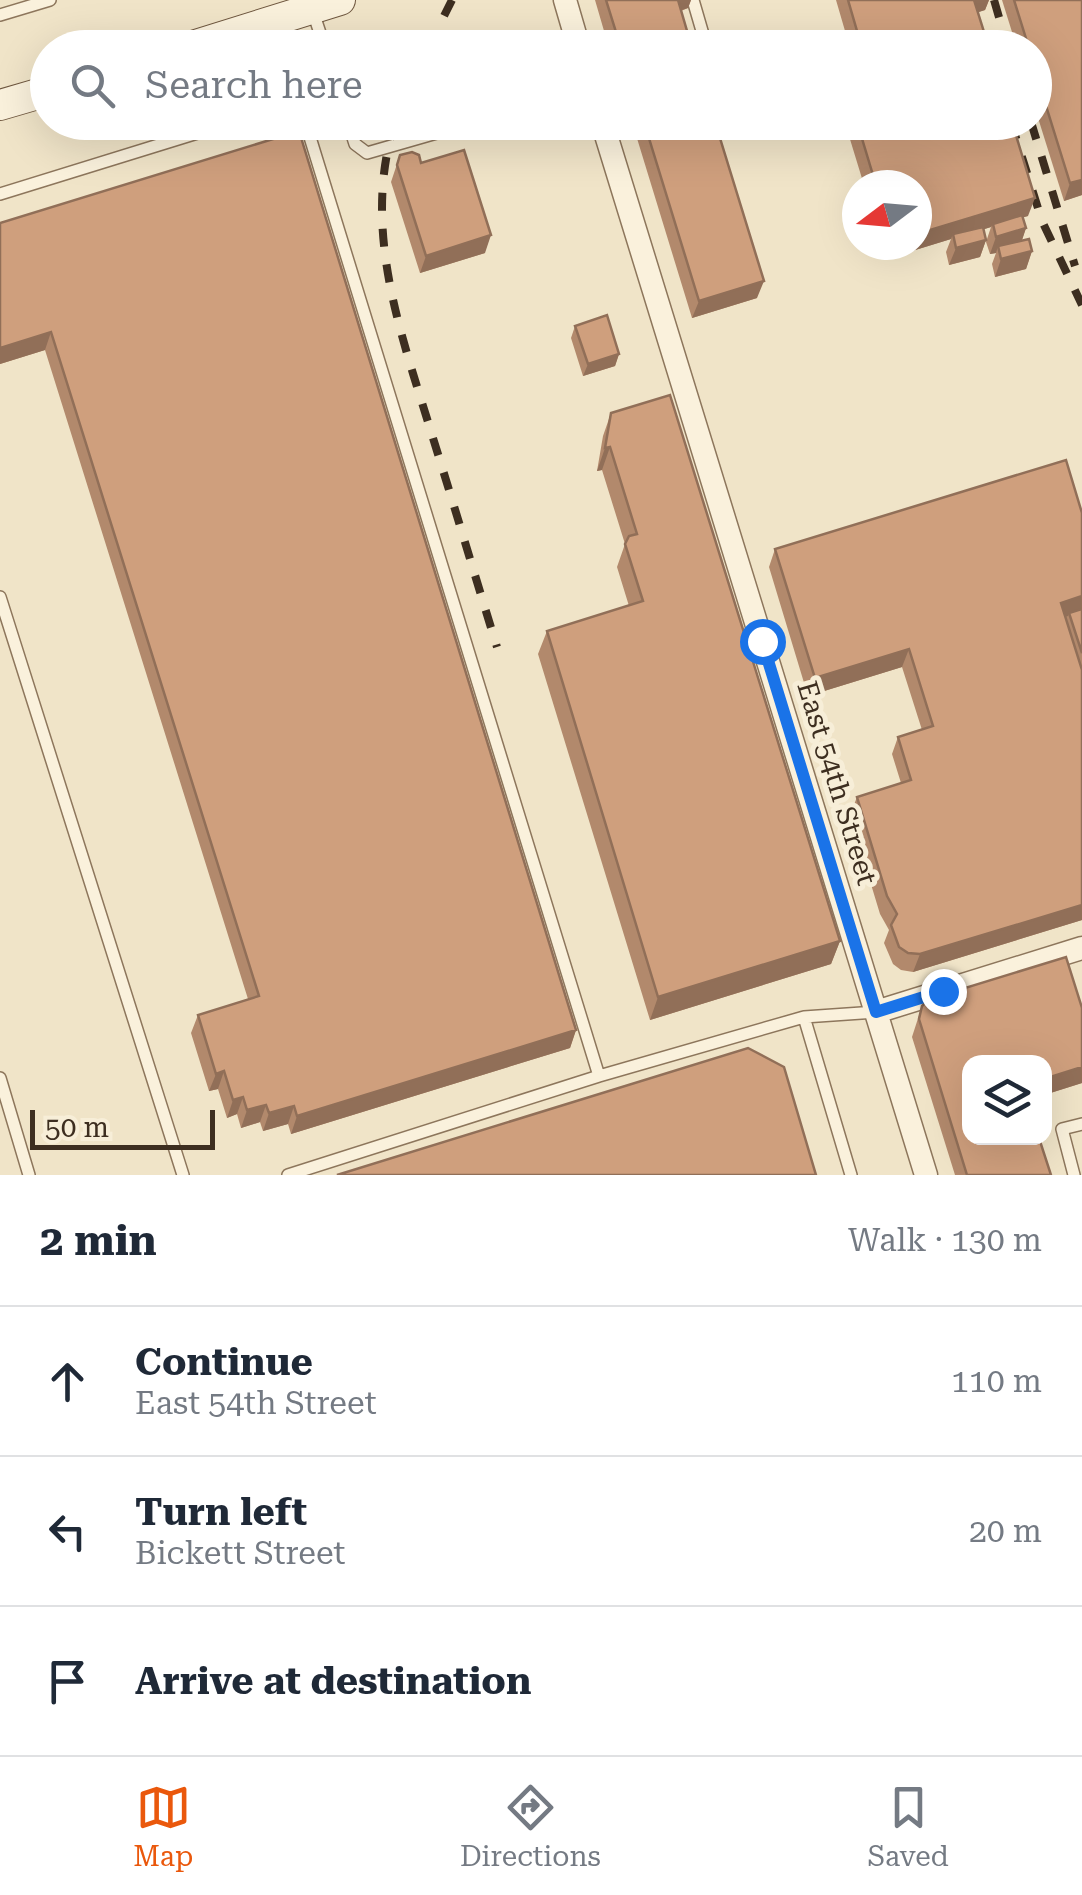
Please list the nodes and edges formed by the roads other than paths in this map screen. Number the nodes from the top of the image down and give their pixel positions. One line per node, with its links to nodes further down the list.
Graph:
1 (50, 0): 5 (lane)
2 (564, 0): 8 (street)
3 (693, 0): 9 (lane)
4 (326, 4): 6 (main road); 7 (lane)
5 (0, 16)
6 (243, 30)
7 (325, 30)
8 (573, 30)
9 (702, 30)
10 (30, 96): 11 (main road)
11 (0, 105)
12 (163, 140): 17 (lane)
13 (311, 140): 22 (lane)
14 (353, 140): 15 (lane)
15 (414, 140)
16 (608, 140): 20 (street, East 54th Street)
17 (0, 194)
18 (0, 597): 26 (lane)
19 (1080, 952): 20 (street)
20 (876, 1012): 21 (lane); 29 (street, East 54th Street)
21 (804, 1017): 22 (lane); 28 (lane)
22 (600, 1076): 27 (lane)
23 (0, 1078): 25 (lane)
24 (1082, 1124): 30 (lane)
25 (29, 1175)
26 (183, 1175)
27 (288, 1175)
28 (851, 1175)
29 (926, 1175)
30 (1074, 1175)

